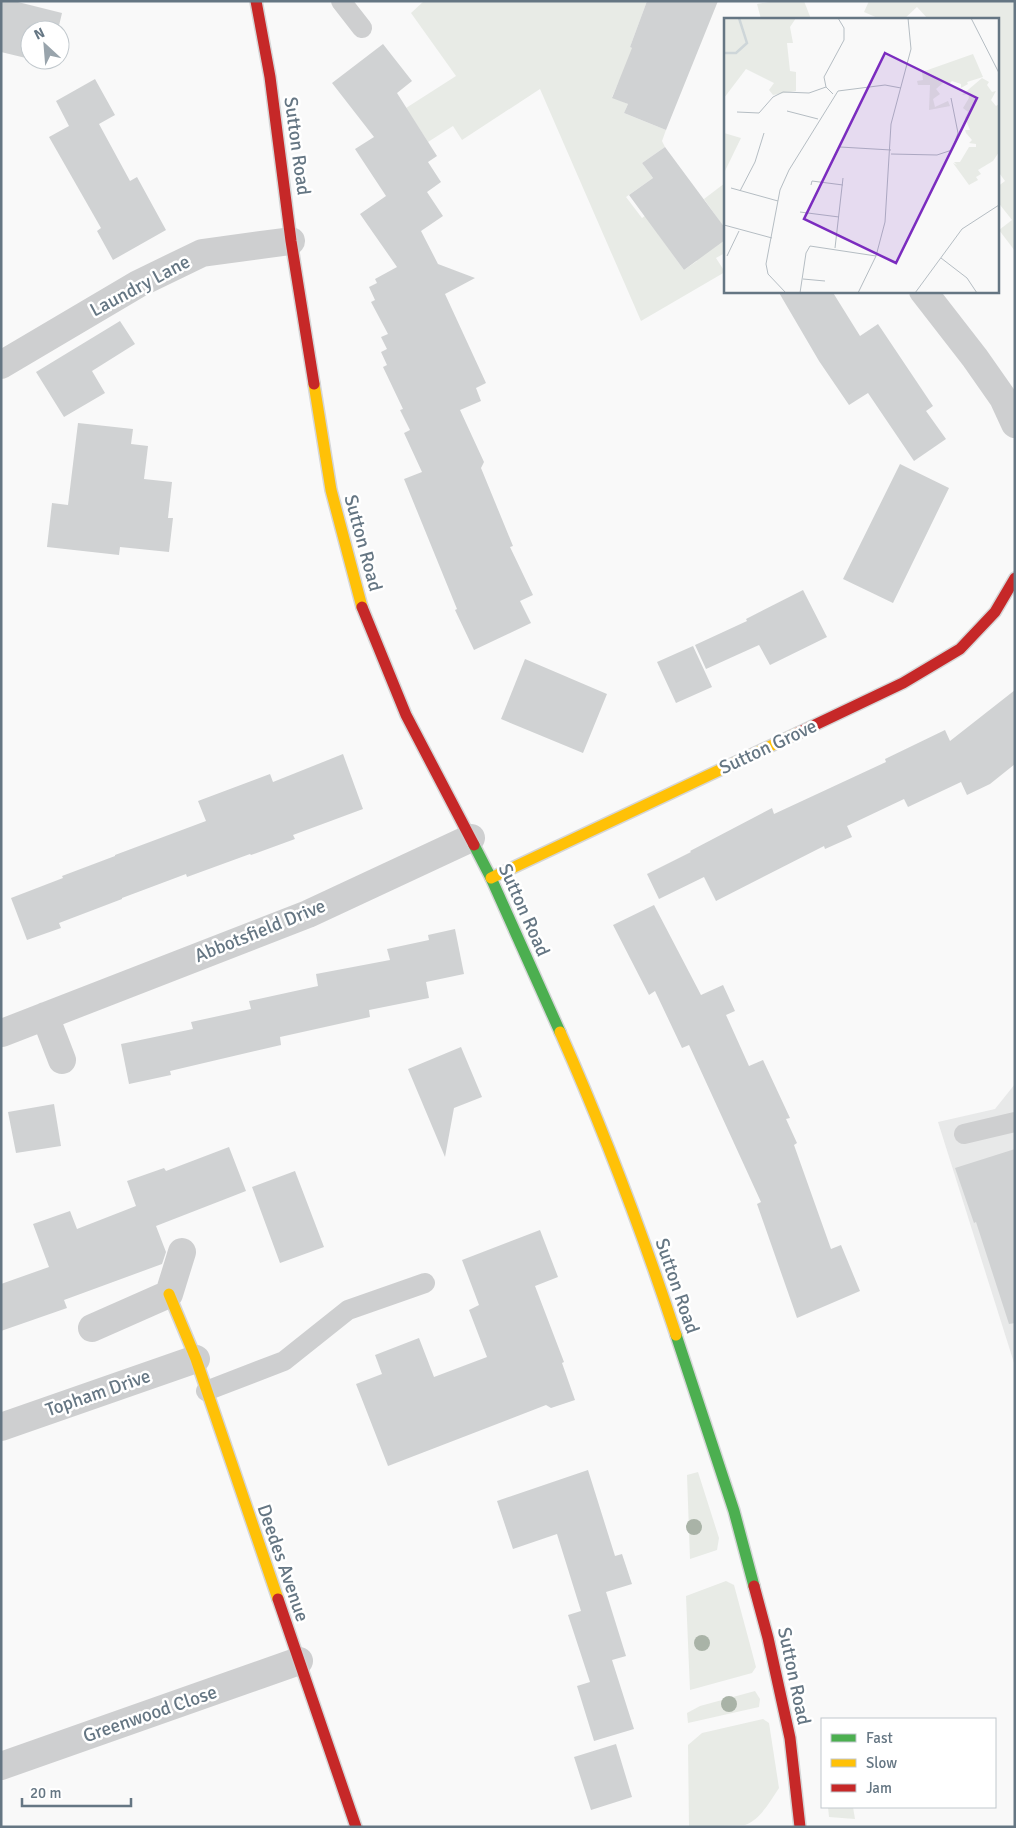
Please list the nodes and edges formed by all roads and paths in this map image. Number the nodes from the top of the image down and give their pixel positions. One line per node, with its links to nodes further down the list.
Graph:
1 (256, 1): 4 (street, Sutton Road)
2 (341, 1): 3 (lane)
3 (362, 28)
4 (291, 241): 6 (street, Laundry Lane); 9 (street, Sutton Road)
5 (924, 292): 7 (street)
6 (1, 364)
7 (1015, 424)
8 (1015, 578): 10 (street, Sutton Grove)
9 (471, 838): 10 (street, Sutton Road); 11 (street, Abbotsfield Drive)
10 (491, 878): 26 (street, Sutton Road)
11 (45, 1016): 12 (street, Abbotsfield Drive); 13 (street)
12 (2, 1033)
13 (62, 1060)
14 (1015, 1122): 15 (lane)
15 (964, 1134)
16 (182, 1252): 18 (street)
17 (425, 1283): 21 (lane)
18 (173, 1302): 19 (street); 20 (street, Deedes Avenue)
19 (92, 1328)
20 (196, 1359): 21 (street, Deedes Avenue); 22 (street, Topham Drive)
21 (206, 1390): 23 (street, Deedes Avenue)
22 (1, 1427)
23 (299, 1661): 24 (street, Greenwood Close); 25 (street, Deedes Avenue)
24 (1, 1766)
25 (356, 1827)
26 (800, 1827)

